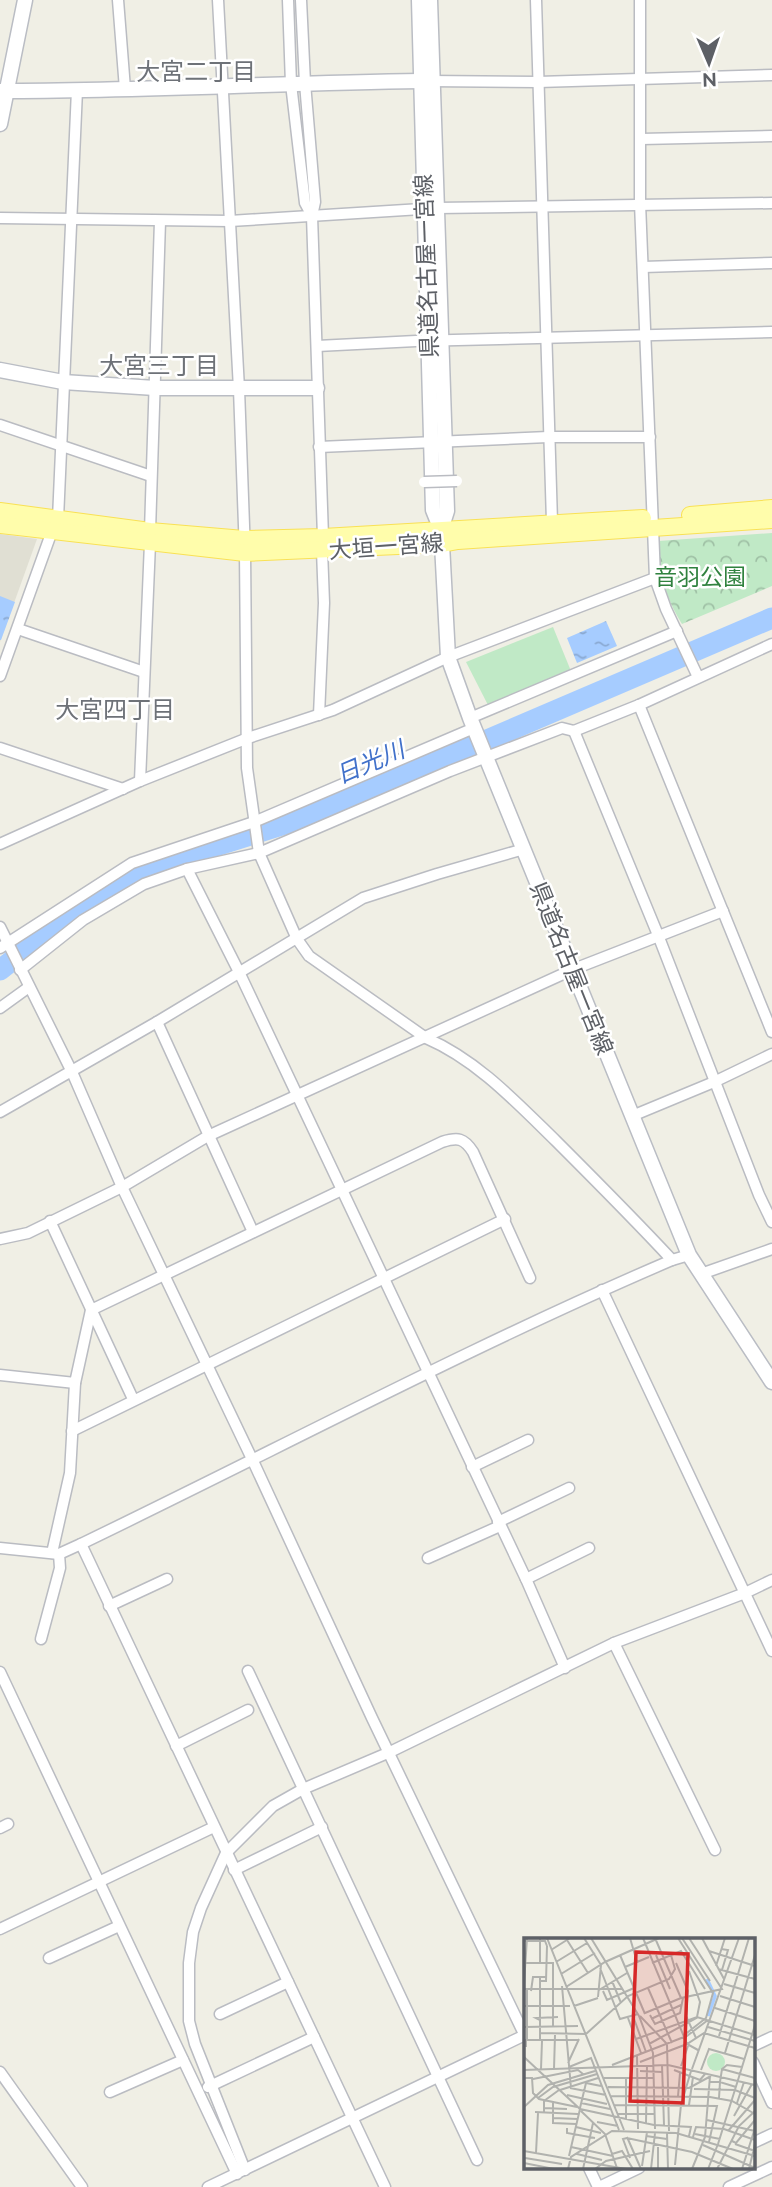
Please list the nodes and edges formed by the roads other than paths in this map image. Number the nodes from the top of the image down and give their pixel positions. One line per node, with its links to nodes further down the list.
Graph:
1 (25, 0): 18 (main road)
2 (118, 0): 16 (street)
3 (218, 0): 15 (street)
4 (288, 0): 14 (street)
5 (302, 0): 14 (street)
6 (419, 0): 12 (main road, 県道名古屋一宮線)
7 (430, 0): 12 (main road, 県道名古屋一宮線)
8 (536, 0): 13 (street)
9 (640, 0): 11 (street)
10 (772, 75): 11 (street)
11 (641, 78): 13 (street); 21 (street)
12 (427, 81): 13 (street); 14 (main road); 25 (main road, 県道名古屋一宮線)
13 (538, 82): 24 (street)
14 (298, 83): 15 (main road); 26 (street)
15 (222, 88): 16 (main road); 30 (street)
16 (125, 89): 17 (main road)
17 (77, 90): 18 (main road); 28 (street)
18 (4, 91): 19 (main road)
19 (0, 124)
20 (772, 136): 21 (street)
21 (640, 139): 22 (street)
22 (640, 203): 23 (street); 24 (street); 32 (street)
23 (772, 203)
24 (544, 206): 25 (street); 35 (street)
25 (431, 208): 26 (street); 36 (main road, 県道名古屋一宮線)
26 (312, 216): 30 (street); 37 (street)
27 (0, 218): 28 (street)
28 (70, 219): 29 (street); 39 (street)
29 (160, 221): 30 (street); 40 (street)
30 (230, 221): 42 (street)
31 (772, 263): 32 (street)
32 (643, 267): 34 (street)
33 (772, 332): 34 (street)
34 (645, 337): 35 (street); 45 (street)
35 (546, 338): 36 (street); 44 (street)
36 (435, 341): 37 (street); 46 (main road, 県道名古屋一宮線)
37 (317, 346): 41 (street)
38 (0, 370): 39 (main road)
39 (63, 382): 40 (main road); 47 (street)
40 (155, 388): 42 (main road); 49 (street)
41 (317, 388): 42 (main road); 48 (street)
42 (239, 389): 62 (street)
43 (0, 425): 47 (street)
44 (548, 436): 45 (street); 46 (street); 55 (street)
45 (650, 437): 56 (street)
46 (437, 441): 48 (street); 60 (main road, 県道名古屋一宮線)
47 (61, 446): 49 (street); 57 (street)
48 (319, 447): 61 (street)
49 (151, 477): 59 (street)
50 (457, 481): 51 (street, bridge)
51 (424, 482)
52 (772, 508): 56 (main road, 大垣一宮線)
53 (0, 512): 57 (main road, 大垣一宮線)
54 (772, 520): 56 (main road, 大垣一宮線)
55 (552, 522): 56 (main road, 大垣一宮線); 60 (main road, 大垣一宮線)
56 (652, 523): 60 (main road, 大垣一宮線); 63 (street)
57 (55, 525): 58 (main road, 大垣一宮線); 59 (main road, 大垣一宮線); 64 (street)
58 (0, 526)
59 (150, 537): 62 (main road, 大垣一宮線); 68 (street)
60 (442, 537): 61 (main road, 大垣一宮線); 67 (main road, 県道名古屋一宮線)
61 (322, 544): 62 (main road, 大垣一宮線); 72 (street)
62 (244, 546): 75 (street)
63 (655, 578): 65 (street); 67 (street)
64 (18, 629): 68 (street); 69 (street)
65 (678, 633): 70 (street); 73 (street)
66 (772, 644): 70 (street)
67 (448, 657): 72 (street); 73 (main road, 県道名古屋一宮線)
68 (144, 672): 78 (street)
69 (0, 676)
70 (698, 677): 71 (street)
71 (639, 705): 74 (street); 85 (street)
72 (319, 715): 75 (street)
73 (473, 725): 77 (main road, 県道名古屋一宮線); 80 (street)
74 (574, 731): 77 (street); 87 (street)
75 (248, 737): 78 (street); 80 (street)
76 (0, 748): 79 (street)
77 (485, 755): 82 (main road, 県道名古屋一宮線); 83 (street)
78 (140, 781): 79 (street)
79 (123, 789): 81 (street)
80 (254, 825): 83 (street); 89 (street)
81 (0, 844)
82 (524, 849): 88 (street); 91 (main road, 県道名古屋一宮線)
83 (259, 851): 84 (street); 88 (street)
84 (187, 869): 90 (street); 92 (street)
85 (723, 911): 87 (street); 96 (street)
86 (0, 927): 89 (street)
87 (658, 935): 91 (street); 100 (street)
88 (297, 939): 92 (street); 97 (street)
89 (6, 946): 90 (street)
90 (20, 969): 93 (street)
91 (574, 969): 97 (street); 103 (main road, 県道名古屋一宮線)
92 (239, 972): 95 (street); 101 (street)
93 (29, 987): 94 (street); 99 (street)
94 (0, 1008)
95 (157, 1022): 99 (street); 104 (street)
96 (772, 1032)
97 (426, 1038): 101 (street); 114 (street)
98 (772, 1054): 100 (street)
99 (72, 1072): 102 (street); 105 (street)
100 (714, 1082): 103 (street); 109 (street)
101 (295, 1095): 104 (street); 106 (street)
102 (0, 1112)
103 (632, 1116): 113 (main road, 県道名古屋一宮線)
104 (208, 1136): 105 (street); 110 (street)
105 (122, 1187): 108 (street); 115 (street)
106 (341, 1191): 107 (street); 110 (street); 118 (street)
107 (505, 1219): 117 (street); 118 (street)
108 (51, 1221): 111 (street); 120 (street)
109 (772, 1222)
110 (253, 1232): 115 (street)
111 (0, 1239)
112 (772, 1249): 116 (street)
113 (689, 1255): 114 (street); 116 (main road, 県道名古屋一宮線)
114 (672, 1260): 119 (street)
115 (165, 1273): 120 (street); 121 (street)
116 (701, 1275): 124 (main road, 県道名古屋一宮線)
117 (530, 1278)
118 (383, 1280): 121 (street); 122 (street)
119 (602, 1290): 122 (street); 141 (street)
120 (91, 1310): 125 (street); 126 (street)
121 (206, 1364): 126 (street); 129 (street)
122 (427, 1373): 129 (street); 130 (street)
123 (0, 1375): 125 (street)
124 (772, 1382)
125 (75, 1383): 127 (street)
126 (133, 1399): 127 (street)
127 (72, 1431): 136 (street)
128 (528, 1440): 130 (street)
129 (253, 1461): 133 (street); 151 (street)
130 (472, 1467): 132 (street)
131 (569, 1488): 132 (street)
132 (499, 1524): 137 (street); 139 (street)
133 (81, 1544): 136 (street); 142 (street)
134 (0, 1548): 136 (street)
135 (590, 1548): 139 (street)
136 (56, 1553): 143 (street)
137 (428, 1558)
138 (167, 1579): 142 (street)
139 (526, 1579): 146 (street)
140 (772, 1580): 141 (street)
141 (745, 1593): 144 (street); 145 (street)
142 (109, 1606): 150 (street)
143 (41, 1639)
144 (614, 1643): 146 (street); 155 (street)
145 (772, 1651)
146 (565, 1668): 151 (street)
147 (248, 1671): 152 (street)
148 (0, 1672): 158 (street)
149 (248, 1710): 150 (street)
150 (176, 1746): 153 (street)
151 (390, 1752): 152 (street); 164 (street)
152 (303, 1789): 154 (street); 156 (street)
153 (214, 1827): 156 (street); 158 (street)
154 (322, 1827): 157 (street); 172 (street)
155 (715, 1850)
156 (226, 1853): 157 (street); 173 (street)
157 (234, 1870): 162 (street)
158 (99, 1882): 159 (street); 160 (street)
159 (119, 1926): 161 (street); 169 (street)
160 (0, 1929)
161 (48, 1958)
162 (288, 1982): 163 (street); 167 (street)
163 (220, 2014)
164 (524, 2033)
165 (524, 2035): 172 (street)
166 (772, 2036): 168 (street)
167 (314, 2037): 173 (street); 177 (street)
168 (754, 2045)
169 (183, 2060): 174 (street); 175 (street)
170 (754, 2064): 176 (street)
171 (0, 2072): 185 (street)
172 (438, 2075): 177 (street); 180 (street)
173 (212, 2085): 175 (street); 184 (street)
174 (110, 2092)
175 (198, 2092): 184 (street)
176 (772, 2103)
177 (352, 2119): 184 (street); 187 (street)
178 (772, 2134): 179 (street)
179 (754, 2143)
180 (477, 2160)
181 (772, 2167): 189 (street)
182 (590, 2170): 188 (street)
183 (635, 2170): 188 (street)
184 (241, 2172): 186 (street)
185 (82, 2187)
186 (208, 2187)
187 (385, 2187)
188 (598, 2187)
189 (729, 2187)

